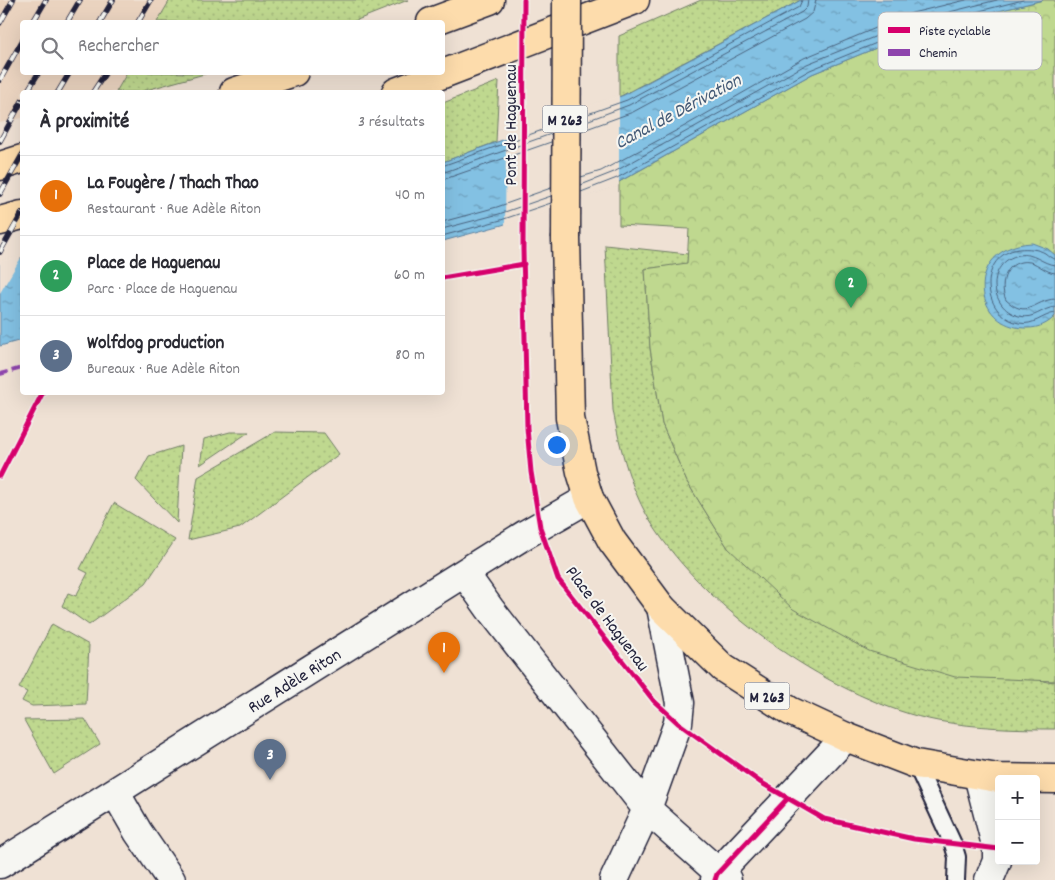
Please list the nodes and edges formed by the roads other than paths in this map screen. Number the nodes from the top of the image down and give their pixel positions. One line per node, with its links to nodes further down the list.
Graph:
1 (490, 0): 4 (main road)
2 (567, 0): 14 (main road, M 263, bridge)
3 (635, 0): 5 (main road)
4 (436, 20)
5 (445, 73)
6 (285, 75): 8 (main road)
7 (440, 75): 9 (main road)
8 (240, 90)
9 (401, 90)
10 (20, 160): 11 (main road)
11 (0, 166)
12 (20, 216): 13 (main road)
13 (0, 221)
14 (590, 498): 15 (street, Rue Adèle Riton); 16 (main road, M 263)
15 (465, 574): 21 (street, Rue Adèle Riton); 22 (street)
16 (661, 607): 17 (main road, M 263); 22 (street)
17 (846, 738): 18 (main road, M 263); 24 (street)
18 (916, 764): 19 (main road, M 263); 27 (lane)
19 (978, 775): 20 (main road, M 263); 28 (street)
20 (1055, 779)
21 (115, 792): 23 (street, Rue Adèle Riton); 25 (street)
22 (647, 808): 24 (street); 26 (street)
23 (0, 864)
24 (720, 878)
25 (171, 880)
26 (614, 880)
27 (956, 880)
28 (989, 880)

